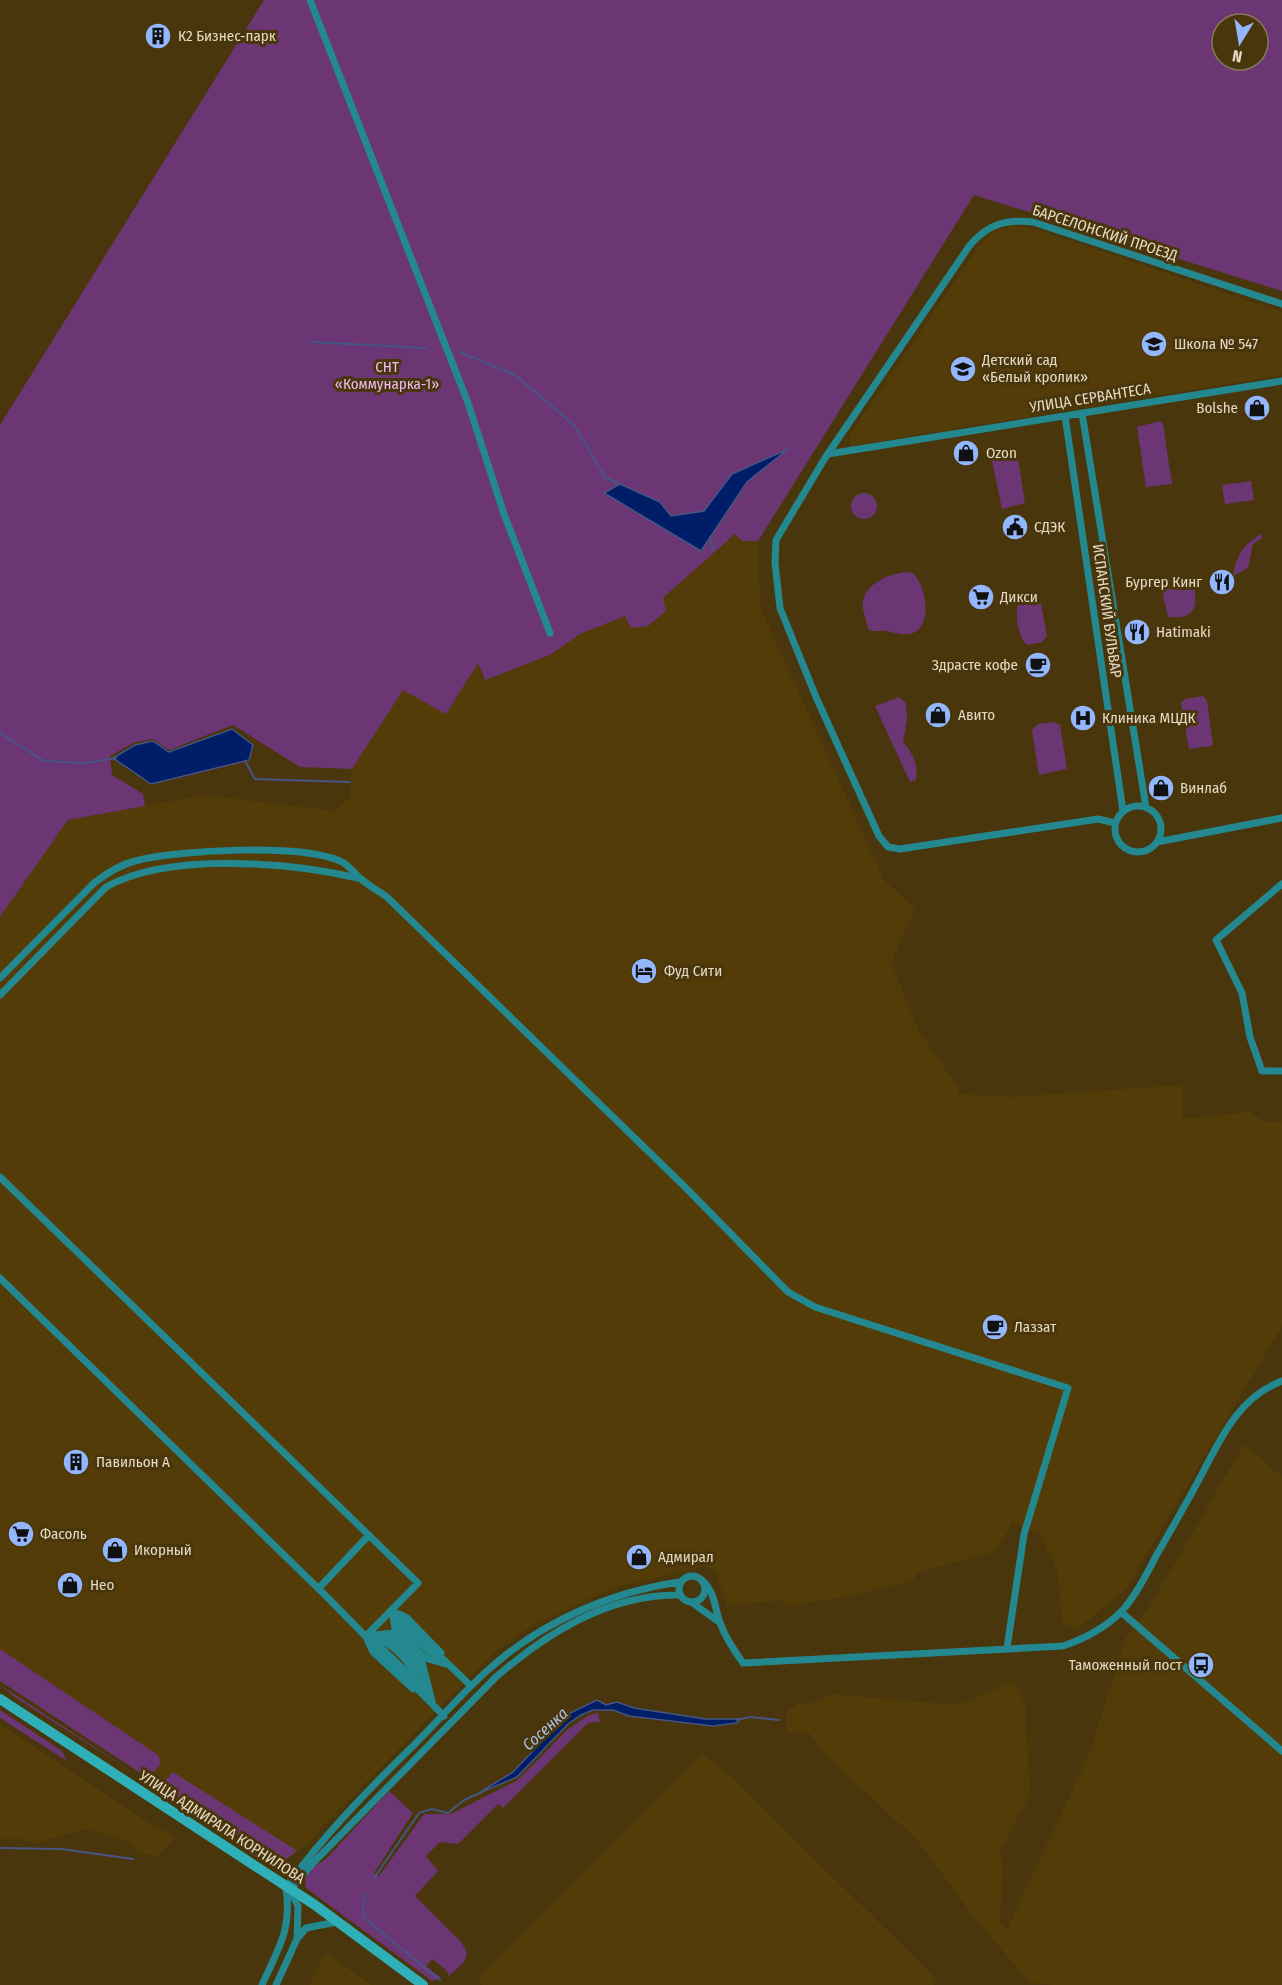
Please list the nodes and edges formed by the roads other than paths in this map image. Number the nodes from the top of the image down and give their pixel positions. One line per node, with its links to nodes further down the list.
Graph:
1 (310, 0): 9 (street)
2 (1282, 304): 6 (street, БАРСЕЛОНСКИЙ ПРОЕЗД)
3 (1282, 381): 4 (street, УЛИЦА СЕРВАНТЕСА)
4 (1082, 413): 5 (street, УЛИЦА СЕРВАНТЕСА); 10 (street, ИСПАНСКИЙ БУЛЬВАР)
5 (1065, 416): 7 (street, УЛИЦА СЕРВАНТЕСА); 11 (street, ИСПАНСКИЙ БУЛЬВАР)
6 (842, 433): 7 (street); 8 (street, БАРСЕЛОНСКИЙ ПРОЕЗД)
7 (850, 449): 8 (street, УЛИЦА СЕРВАНТЕСА)
8 (828, 454): 13 (street, БАРСЕЛОНСКИЙ ПРОЕЗД)
9 (550, 633)
10 (1146, 807): 11 (street); 14 (street)
11 (1123, 811): 13 (street)
12 (1282, 818): 14 (street)
13 (1115, 823): 14 (street)
14 (1158, 842)
15 (361, 879): 17 (street); 18 (street); 33 (street)
16 (1282, 884): 19 (street)
17 (0, 978)
18 (0, 995)
19 (1282, 1071)
20 (0, 1177): 23 (street)
21 (0, 1278): 26 (street)
22 (1282, 1381): 30 (street)
23 (369, 1535): 26 (street); 29 (street)
24 (702, 1580): 25 (street); 28 (street); 31 (street)
25 (680, 1582): 27 (street); 35 (street)
26 (318, 1588): 32 (street)
27 (680, 1595): 28 (street); 40 (street)
28 (691, 1602): 31 (street)
29 (392, 1610): 32 (street); 34 (street); 34 (street)
30 (1121, 1612): 33 (street); 39 (street)
31 (719, 1622): 33 (street)
32 (366, 1636): 37 (street); 37 (street)
33 (1006, 1648)
34 (449, 1665): 35 (street)
35 (471, 1686): 38 (street)
36 (0, 1699): 40 (main road, УЛИЦА АДМИРАЛА КОРНИЛОВА)
37 (433, 1705): 38 (street)
38 (444, 1716): 40 (street)
39 (1282, 1750)
40 (288, 1888): 41 (main road, УЛИЦА АДМИРАЛА КОРНИЛОВА); 42 (street); 43 (street)
41 (338, 1922): 42 (street); 45 (main road, УЛИЦА АДМИРАЛА КОРНИЛОВА)
42 (297, 1939): 44 (street)
43 (262, 1985)
44 (276, 1985)
45 (423, 1985)

